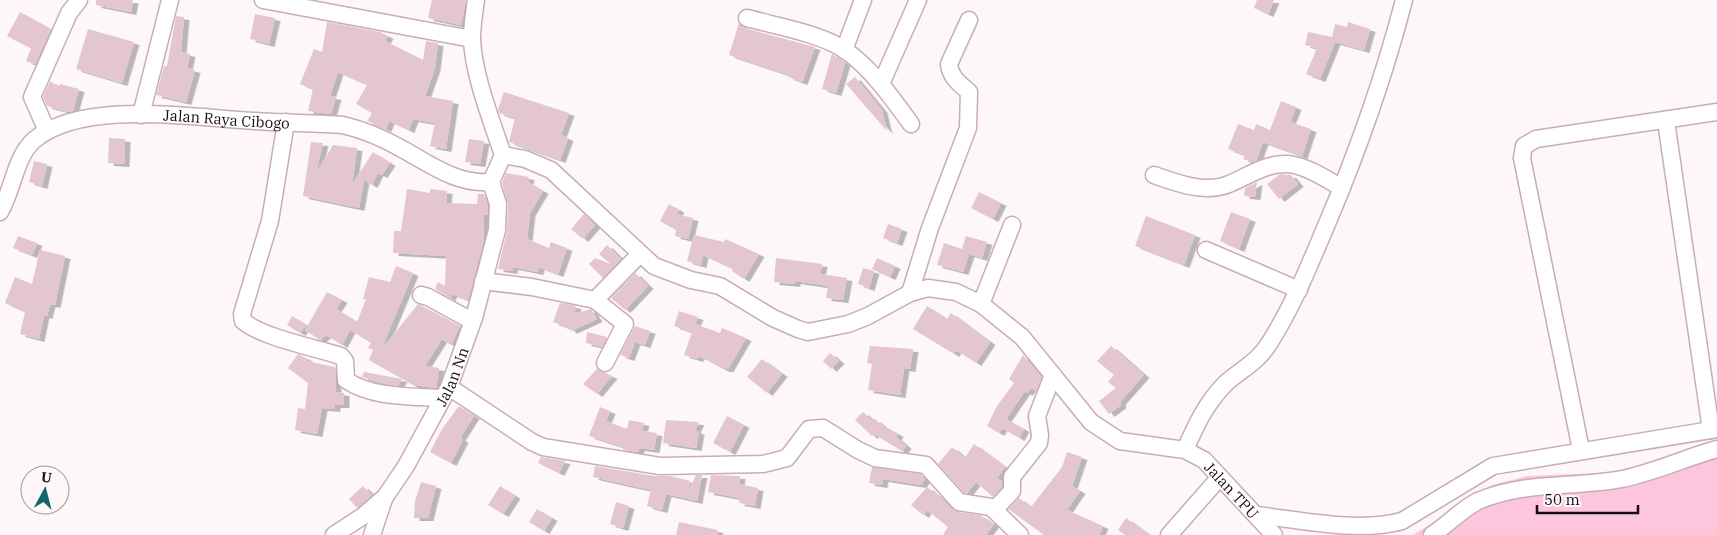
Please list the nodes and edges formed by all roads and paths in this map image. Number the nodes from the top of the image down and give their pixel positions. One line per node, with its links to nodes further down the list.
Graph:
1 (79, 0): 18 (street)
2 (170, 0): 14 (street)
3 (263, 0): 10 (street)
4 (476, 0): 10 (street)
5 (863, 0): 11 (street)
6 (918, 0): 12 (street)
7 (1404, 0): 22 (street)
8 (747, 18): 11 (street)
9 (969, 20): 29 (street)
10 (472, 38): 19 (street)
11 (844, 50): 12 (street)
12 (881, 84): 17 (street)
13 (1717, 112): 15 (street)
14 (141, 115): 16 (street, Jalan Raya Cibogo); 18 (street, Jalan Raya Cibogo)
15 (1666, 121): 37 (street); 40 (street)
16 (286, 122): 21 (street, Jalan Raya Cibogo); 36 (street)
17 (911, 124)
18 (47, 132): 23 (street, Jalan Raya Cibogo)
19 (503, 156): 21 (street); 26 (street)
20 (1154, 176): 22 (street)
21 (491, 182): 27 (street, Jalan Nn)
22 (1342, 188): 28 (street)
23 (0, 212)
24 (1012, 224): 32 (street)
25 (1206, 250): 28 (street)
26 (640, 254): 29 (street); 31 (street)
27 (484, 281): 31 (street); 33 (street, Jalan Nn)
28 (1299, 290): 39 (street)
29 (910, 293): 32 (street)
30 (421, 295): 33 (street)
31 (595, 300): 34 (street)
32 (981, 304): 35 (street)
33 (472, 321): 36 (street, Jalan Nn)
34 (605, 363)
35 (1054, 375): 39 (street); 43 (street)
36 (445, 393): 42 (street, Jalan Nn); 43 (street)
37 (1714, 429): 40 (street)
38 (1717, 449): 50 (street)
39 (1185, 450): 41 (street, Jalan TPU)
40 (1581, 450): 44 (street)
41 (1220, 477): 44 (street, Jalan TPU); 48 (street)
42 (385, 497): 45 (street, Jalan Nn); 46 (street)
43 (994, 510): 47 (street)
44 (1256, 515): 49 (street, Jalan TPU)
45 (334, 535)
46 (372, 535)
47 (1020, 535)
48 (1169, 535)
49 (1274, 535)
50 (1432, 535)

